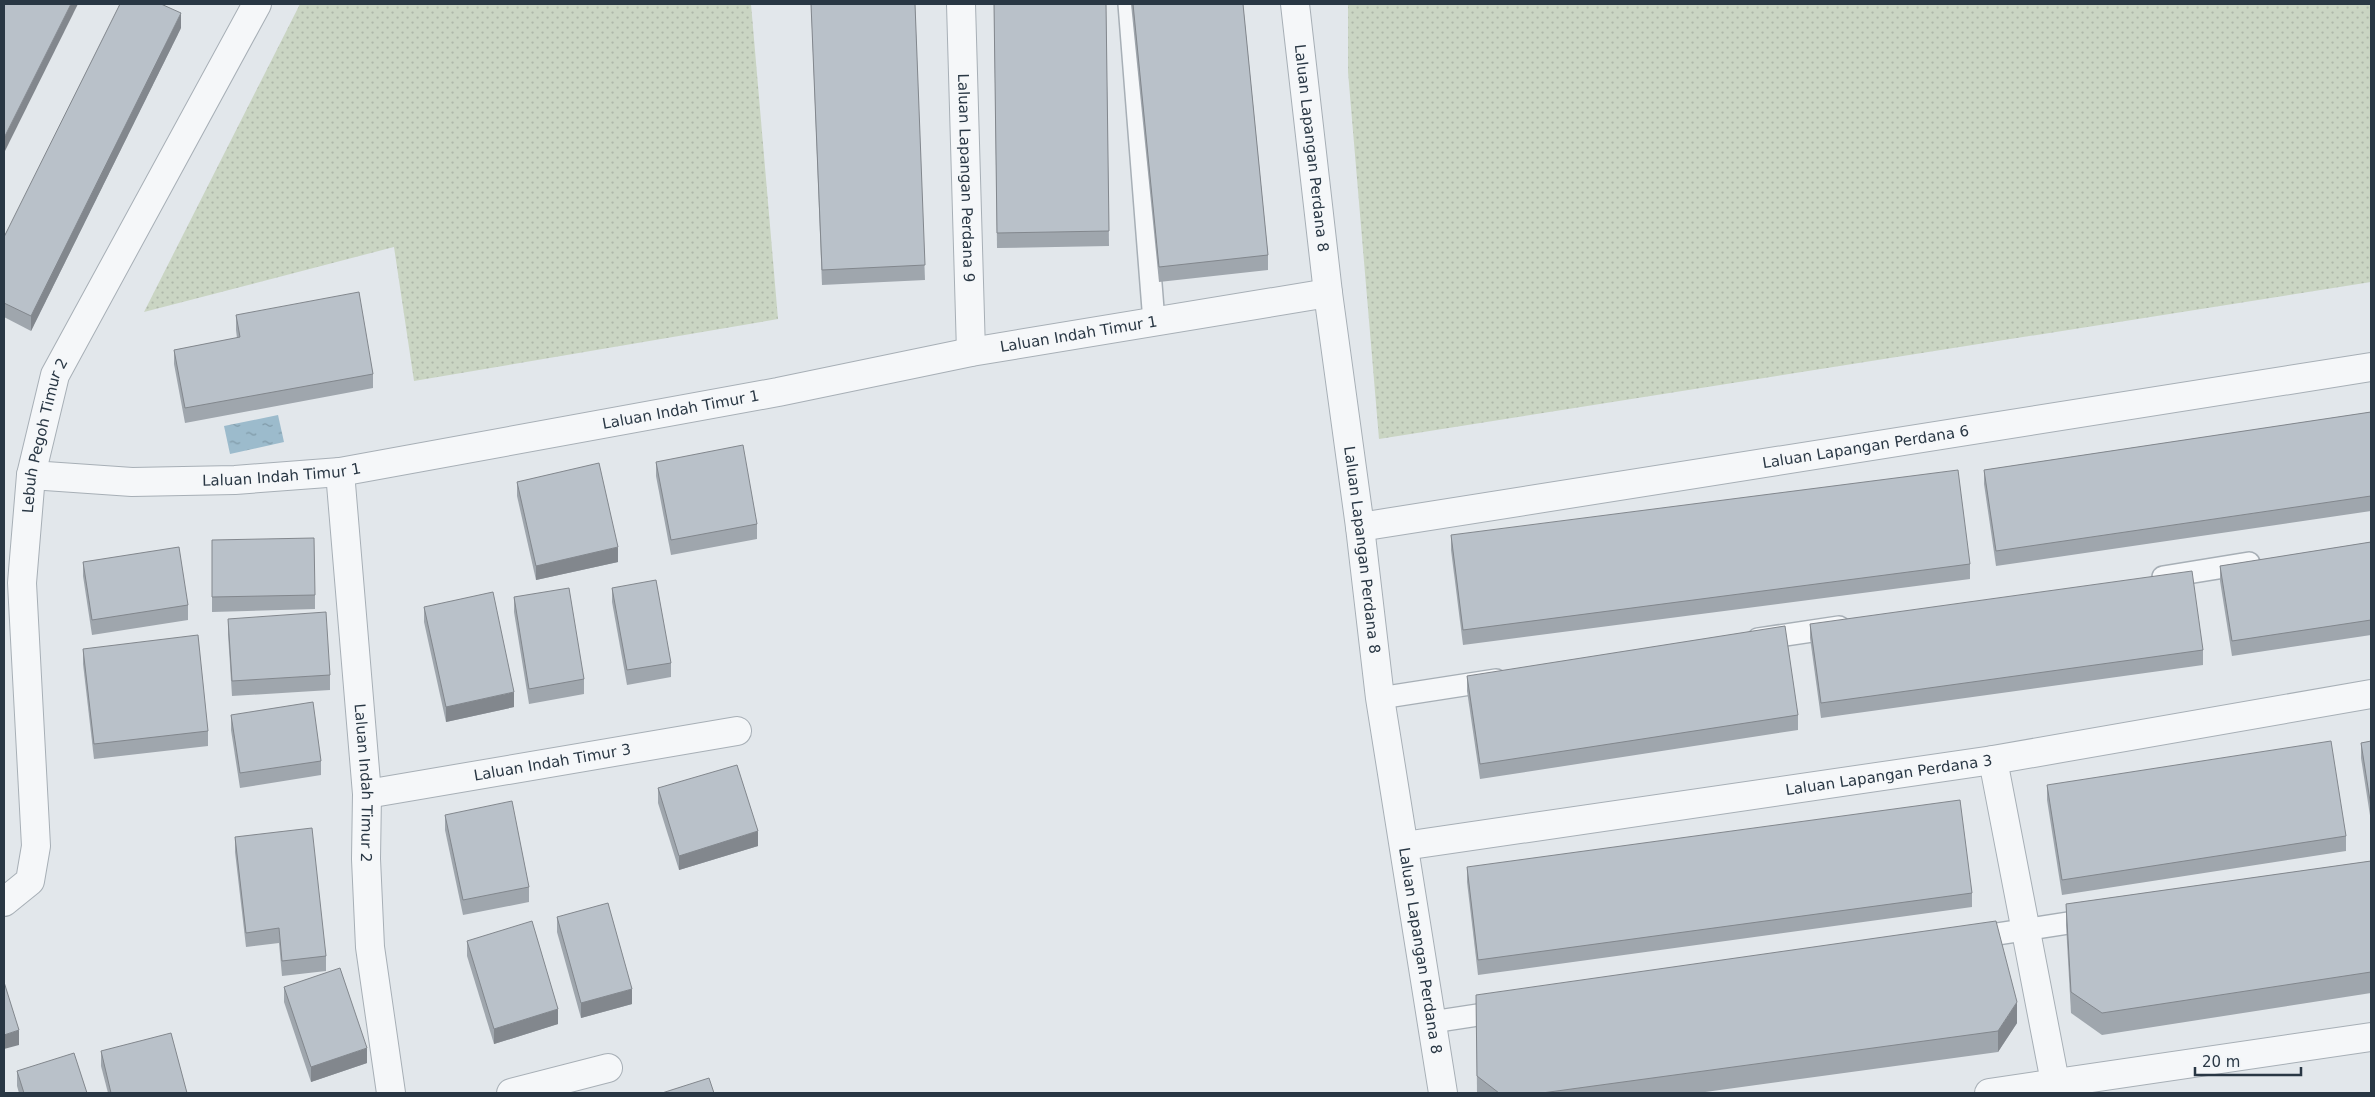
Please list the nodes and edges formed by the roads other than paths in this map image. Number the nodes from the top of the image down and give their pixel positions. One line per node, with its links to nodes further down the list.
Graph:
1 (257, 4): 10 (street, Lebuh Pegoh Timur 2)
2 (961, 4): 7 (street, Laluan Lapangan Perdana 9)
3 (1129, 4): 6 (lane)
4 (1295, 4): 5 (street, Laluan Lapangan Perdana 8)
5 (1328, 293): 6 (street, Laluan Indah Timur 1); 11 (street, Laluan Lapangan Perdana 8)
6 (1154, 322): 7 (street, Laluan Indah Timur 1)
7 (971, 352): 9 (street, Laluan Indah Timur 1)
8 (2371, 366): 11 (street, Laluan Lapangan Perdana 6)
9 (340, 472): 10 (street, Laluan Indah Timur 1); 21 (street, Laluan Indah Timur 2)
10 (30, 475): 23 (street, Lebuh Pegoh Timur 2)
11 (1360, 527): 18 (street, Laluan Lapangan Perdana 8)
12 (2273, 560): 13 (lane)
13 (2146, 579)
14 (1861, 623): 15 (lane)
15 (1743, 642)
16 (1517, 676): 18 (lane)
17 (2371, 694): 20 (street, Laluan Lapangan Perdana 3)
18 (1380, 698): 22 (street, Laluan Lapangan Perdana 8)
19 (737, 731): 21 (street, Laluan Indah Timur 3)
20 (1993, 760): 22 (street, Laluan Lapangan Perdana 3); 25 (street)
21 (367, 794): 32 (street, Laluan Indah Timur 2)
22 (1404, 846): 28 (street, Laluan Lapangan Perdana 8)
23 (4, 902)
24 (2111, 916): 25 (lane)
25 (2024, 930): 26 (lane); 31 (street)
26 (1955, 940)
27 (1521, 1008): 28 (lane)
28 (1432, 1022): 34 (street, Laluan Lapangan Perdana 8)
29 (2371, 1037): 31 (street)
30 (608, 1068): 33 (street)
31 (2055, 1082): 35 (street)
32 (391, 1093)
33 (511, 1093)
34 (1443, 1093)
35 (1989, 1093)

